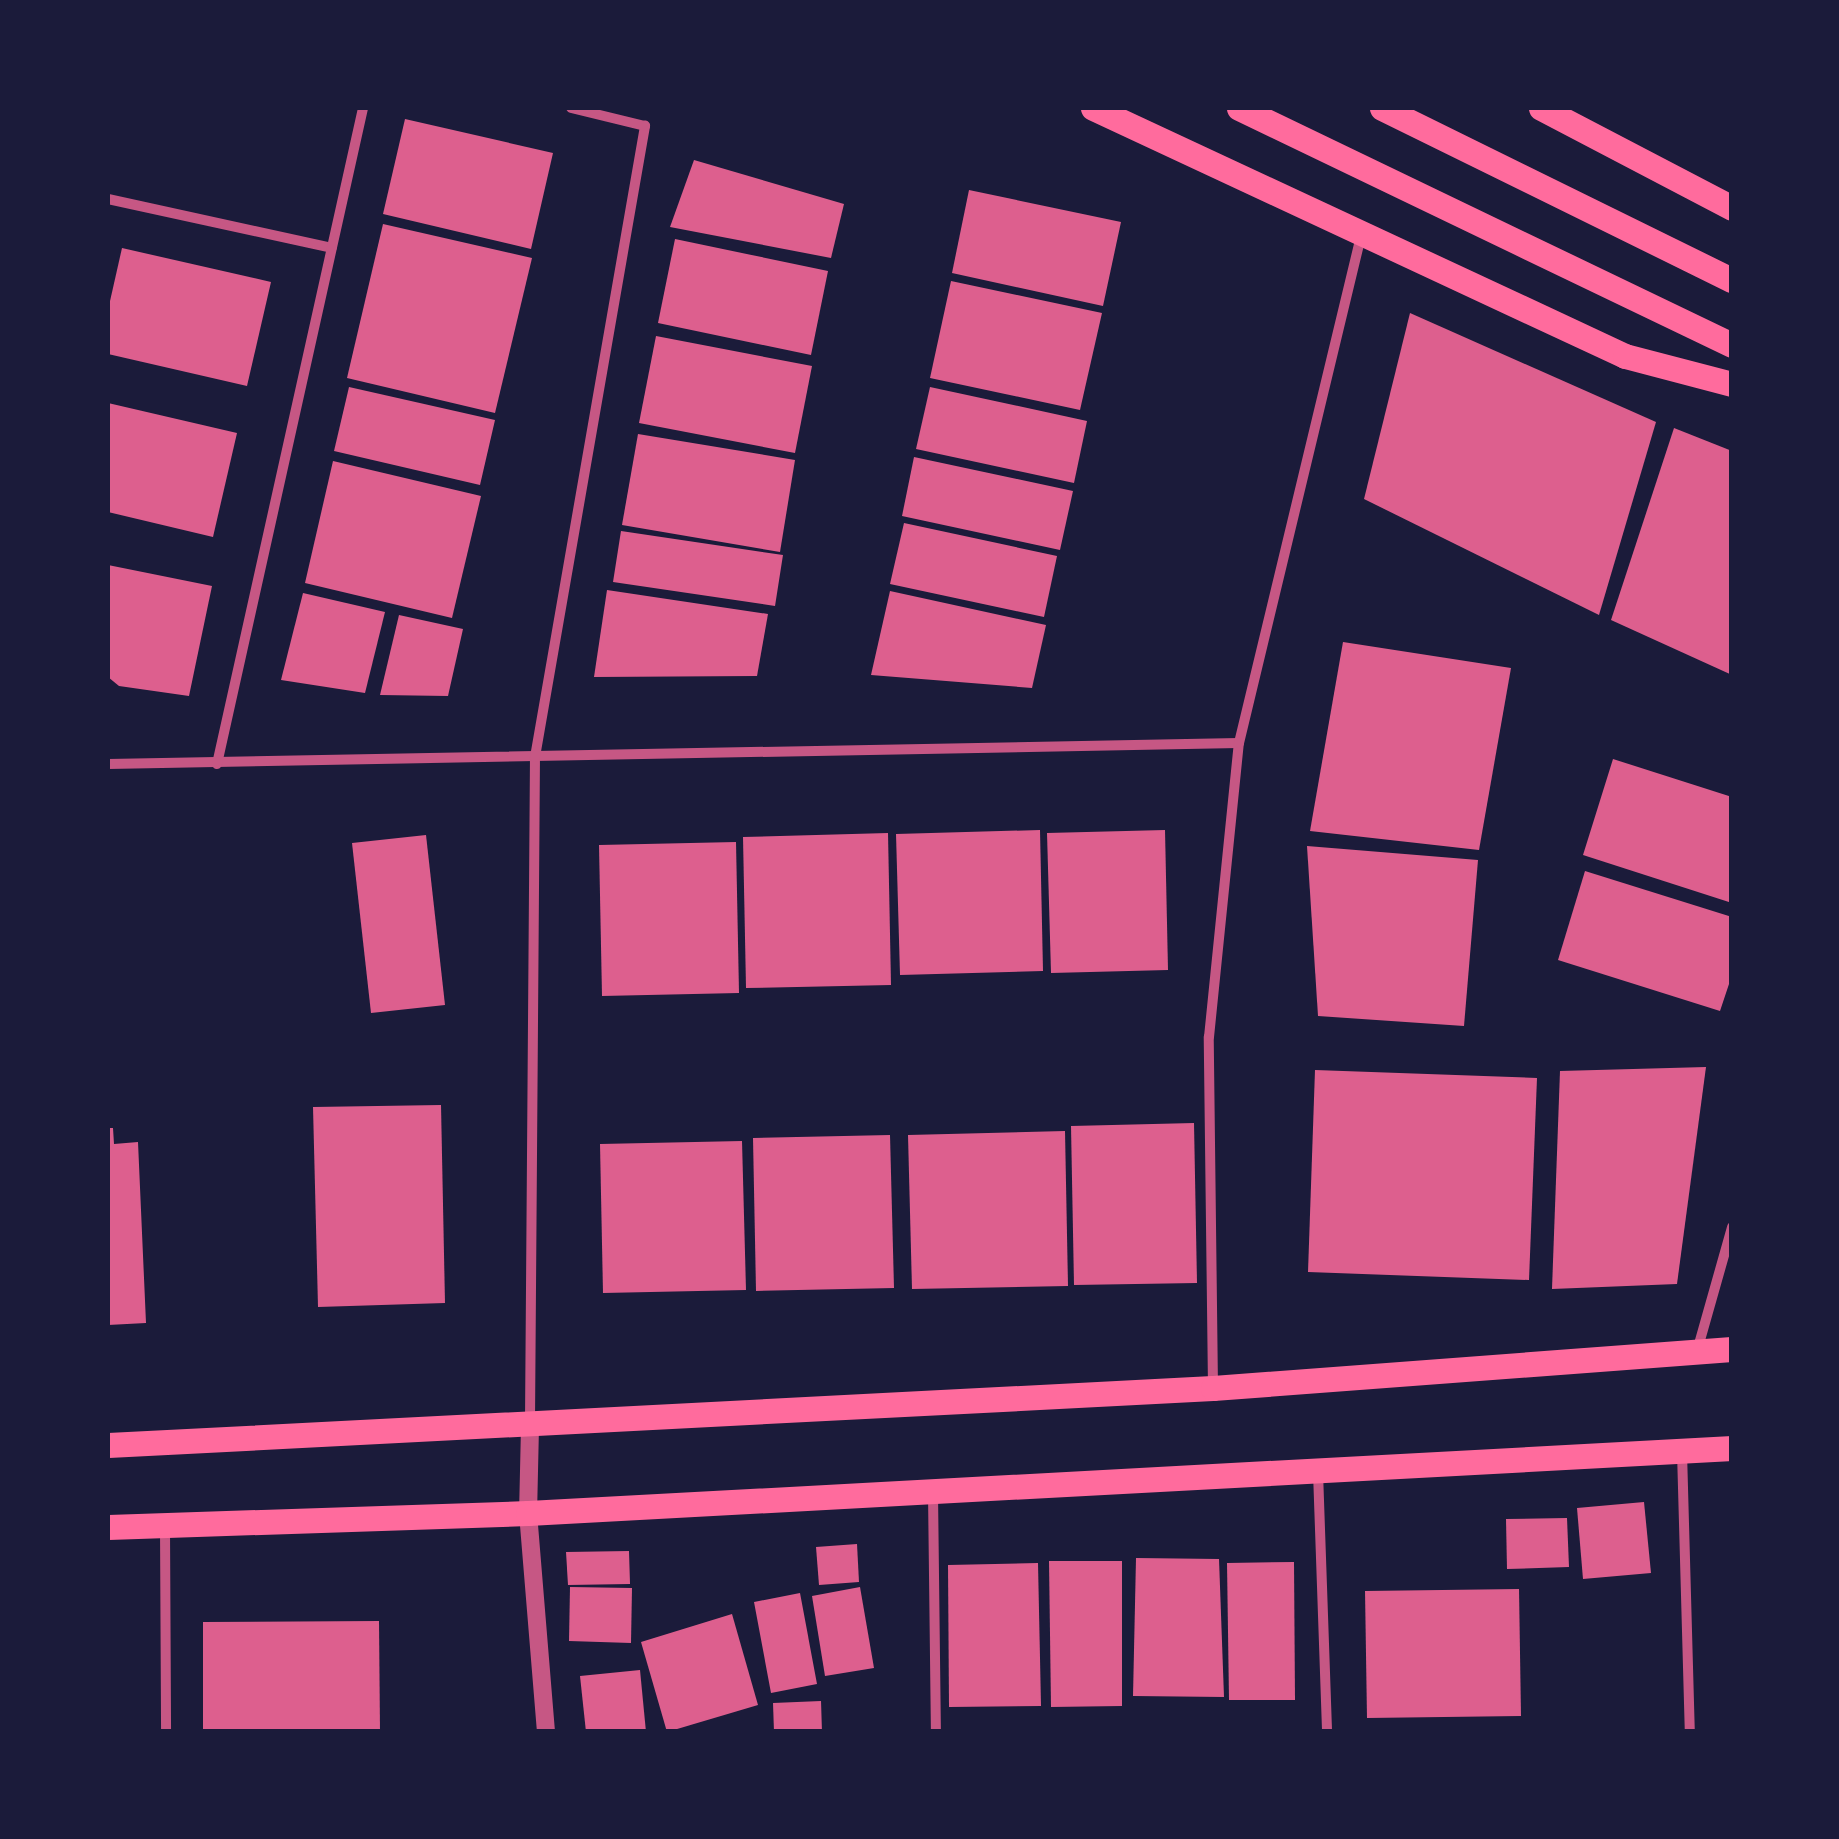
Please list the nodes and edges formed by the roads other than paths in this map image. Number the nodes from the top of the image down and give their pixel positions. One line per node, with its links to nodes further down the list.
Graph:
1 (363, 108): 10 (street)
2 (571, 108): 15 (street)
3 (1093, 108): 9 (main road)
4 (1239, 108): 12 (main road)
5 (1382, 108): 11 (main road)
6 (1542, 108): 8 (main road)
7 (108, 199): 10 (street)
8 (1732, 208)
9 (1361, 236): 13 (main road); 14 (street)
10 (332, 248): 17 (street)
11 (1732, 280)
12 (1732, 345)
13 (1732, 384)
14 (1239, 743): 15 (street); 21 (street)
15 (535, 757): 17 (street); 22 (street)
16 (108, 764): 17 (street)
17 (217, 764)
18 (1732, 1227): 20 (street)
19 (1732, 1348): 20 (main road)
20 (1697, 1351): 21 (main road)
21 (1213, 1388): 22 (main road)
22 (530, 1427): 23 (main road); 28 (street)
23 (108, 1445)
24 (1732, 1448): 25 (main road)
25 (1682, 1450): 26 (main road); 35 (street)
26 (1318, 1471): 27 (main road); 34 (street)
27 (933, 1487): 28 (main road); 33 (street)
28 (528, 1514): 29 (main road); 32 (street)
29 (164, 1525): 30 (main road); 31 (street)
30 (108, 1527)
31 (166, 1732)
32 (546, 1732)
33 (936, 1732)
34 (1327, 1732)
35 (1690, 1732)

